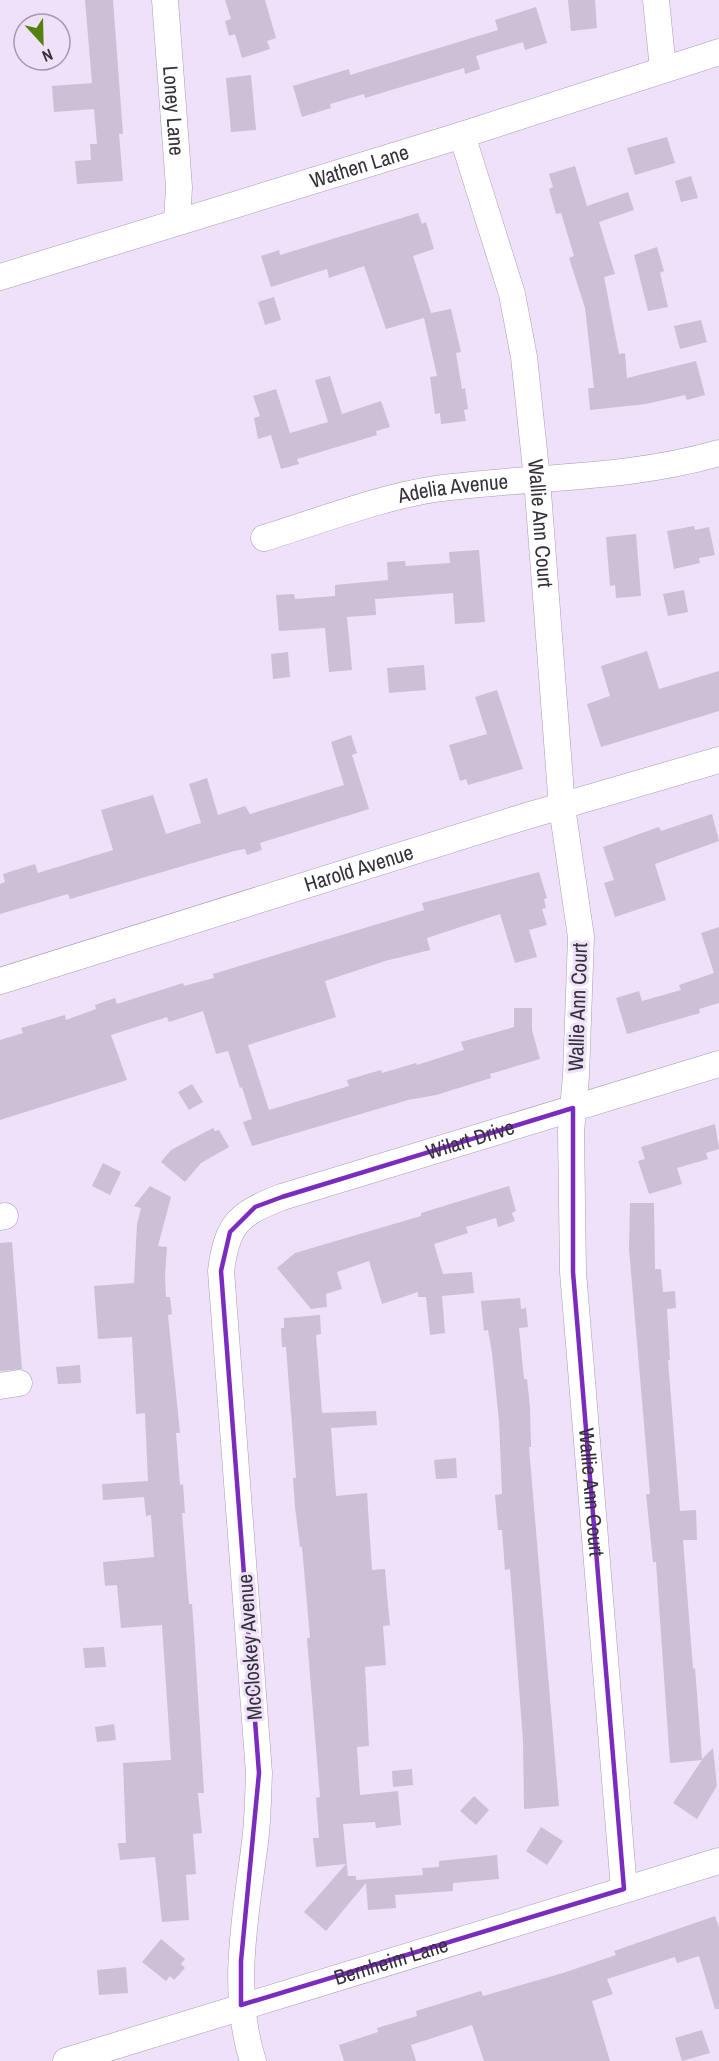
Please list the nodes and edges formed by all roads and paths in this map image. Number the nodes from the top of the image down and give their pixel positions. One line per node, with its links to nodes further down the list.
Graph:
1 (165, 0): 6 (street, Loney Lane)
2 (656, 0): 4 (street)
3 (719, 52): 4 (street, Wathen Lane)
4 (663, 69): 5 (street, Wathen Lane)
5 (462, 135): 6 (street, Wathen Lane); 9 (street, Wallie Ann Court)
6 (177, 222): 7 (street, Wathen Lane)
7 (0, 277)
8 (719, 453): 9 (street, Adelia Avenue)
9 (537, 479): 10 (street, Adelia Avenue); 12 (street, Wallie Ann Court)
10 (264, 538)
11 (719, 760): 12 (street, Harold Avenue)
12 (562, 807): 13 (street, Harold Avenue); 15 (street, Wallie Ann Court)
13 (0, 981)
14 (719, 1064): 15 (street, Wilart Drive)
15 (573, 1108): 16 (street, Wilart Drive); 18 (street, Wallie Ann Court)
16 (230, 1232): 19 (street, McCloskey Avenue)
17 (719, 1861): 18 (street, Bernheim Lane)
18 (624, 1889): 19 (street, Bernheim Lane)
19 (241, 2005): 20 (street, Bernheim Lane); 21 (street, McCloskey Avenue)
20 (66, 2061)
21 (253, 2061)

